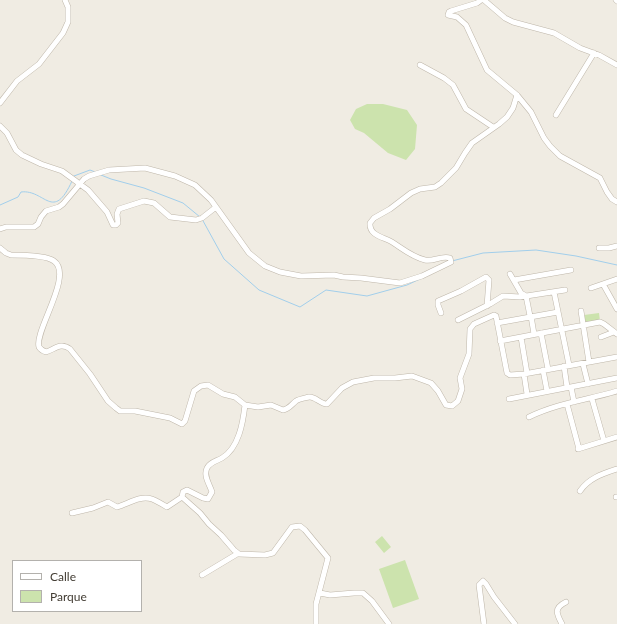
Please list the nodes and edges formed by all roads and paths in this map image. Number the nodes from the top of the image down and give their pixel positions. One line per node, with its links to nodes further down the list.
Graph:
1 (65, 0): 8 (street)
2 (481, 0): 7 (street)
3 (484, 0): 4 (street)
4 (594, 53): 6 (street); 9 (street)
5 (420, 65): 11 (street)
6 (617, 65)
7 (516, 95): 11 (street); 13 (street)
8 (0, 103)
9 (556, 115)
10 (0, 126): 12 (street)
11 (494, 127): 14 (street)
12 (79, 184): 14 (street); 14 (street); 15 (street)
13 (617, 202)
14 (216, 207)
15 (0, 229)
16 (617, 246): 18 (street)
17 (0, 248): 59 (street)
18 (599, 248)
19 (571, 270): 22 (street)
20 (510, 274): 22 (street)
21 (617, 279): 23 (street)
22 (514, 280): 27 (street)
23 (603, 284): 24 (street); 29 (street)
24 (591, 288)
25 (565, 290): 26 (street)
26 (554, 292): 27 (street); 31 (street)
27 (526, 296): 28 (street); 33 (street)
28 (487, 306): 32 (street); 34 (street)
29 (617, 308)
30 (581, 311): 36 (street)
31 (558, 312): 33 (street); 37 (street)
32 (441, 313)
33 (530, 316): 35 (street); 40 (street)
34 (458, 320)
35 (497, 323): 43 (street); 59 (street)
36 (583, 326): 37 (street); 39 (street); 45 (street)
37 (562, 330): 38 (street); 46 (street)
38 (541, 333): 40 (street); 47 (street)
39 (616, 333): 42 (street)
40 (534, 334): 41 (street)
41 (521, 337): 43 (street); 48 (street)
42 (601, 337)
43 (500, 341): 48 (street)
44 (617, 357): 45 (street)
45 (586, 363): 46 (street); 50 (street)
46 (566, 366): 47 (street); 51 (street)
47 (546, 369): 48 (street); 52 (street)
48 (525, 374): 54 (street)
49 (617, 378): 50 (street)
50 (588, 384): 51 (street)
51 (569, 387): 52 (street); 57 (street)
52 (547, 391): 54 (street)
53 (617, 392): 56 (street)
54 (527, 394): 55 (street)
55 (510, 399)
56 (592, 399): 57 (street); 62 (street)
57 (574, 402): 58 (street)
58 (566, 404): 60 (street); 62 (street)
59 (245, 405): 65 (street)
60 (529, 417)
61 (617, 438): 62 (street)
62 (604, 441)
63 (617, 469): 64 (street)
64 (580, 491)
65 (182, 497): 66 (street); 67 (street)
66 (72, 514)
67 (237, 554): 68 (street); 69 (street)
68 (202, 575)
69 (320, 593): 71 (street); 72 (street)
70 (566, 602): 75 (street)
71 (316, 624)
72 (389, 624)
73 (484, 624): 74 (street)
74 (515, 624)
75 (562, 624)

